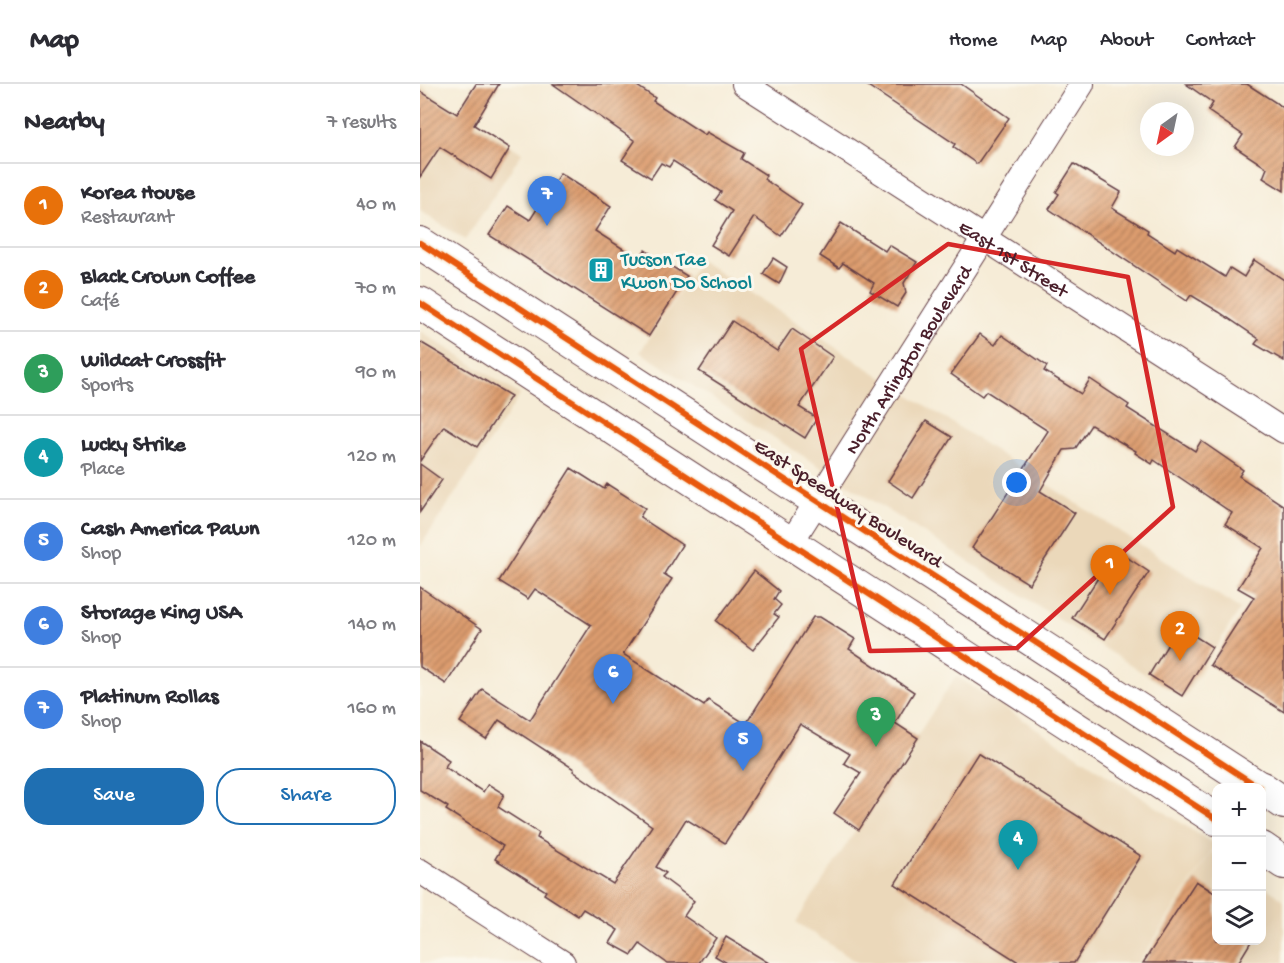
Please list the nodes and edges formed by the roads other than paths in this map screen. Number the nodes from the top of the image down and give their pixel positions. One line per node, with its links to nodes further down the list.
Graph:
1 (744, 84): 3 (street, East 1st Street)
2 (1082, 84): 3 (street, North Arlington Boulevard)
3 (984, 240): 6 (street, East 1st Street); 7 (street, North Arlington Boulevard)
4 (420, 243): 7 (main road, East Speedway Boulevard)
5 (420, 303): 8 (main road)
6 (1284, 431)
7 (818, 502): 8 (street, North Arlington Boulevard); 9 (main road, East Speedway Boulevard)
8 (790, 544): 12 (main road)
9 (1253, 783)
10 (1266, 791): 11 (main road, East Speedway Boulevard)
11 (1284, 803)
12 (1212, 816)
13 (1266, 851): 14 (main road)
14 (1284, 862)
15 (420, 871): 16 (street)
16 (563, 963)

